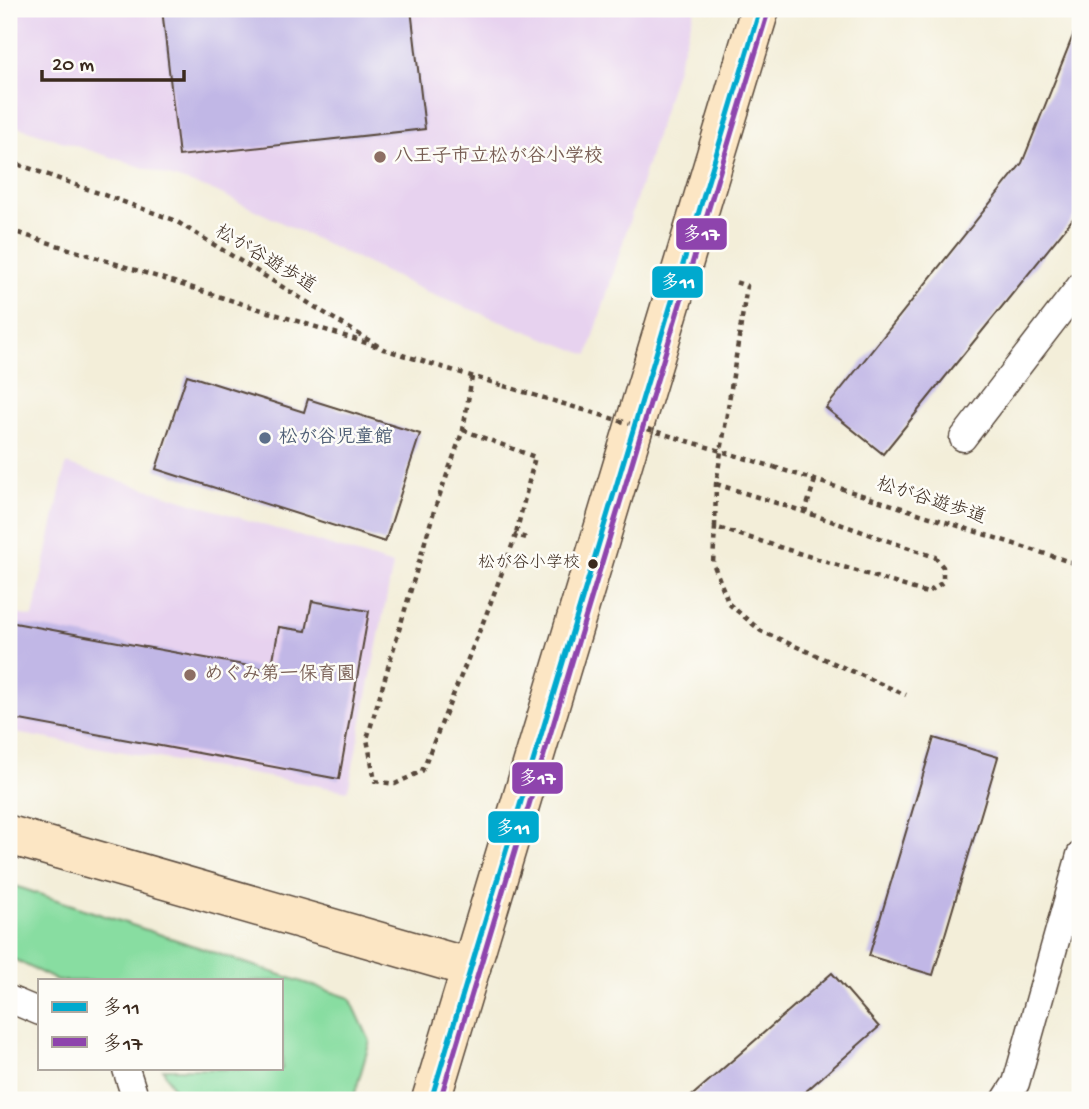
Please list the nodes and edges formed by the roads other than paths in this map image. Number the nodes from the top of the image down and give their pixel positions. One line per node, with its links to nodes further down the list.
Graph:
1 (760, 9): 6 (street)
2 (1080, 286): 3 (lane)
3 (963, 438)
4 (9, 835): 6 (street)
5 (1080, 855): 12 (lane)
6 (471, 968): 11 (street)
7 (9, 999): 8 (lane)
8 (38, 1011)
9 (126, 1070): 10 (lane)
10 (136, 1100)
11 (431, 1100)
12 (1005, 1100)

